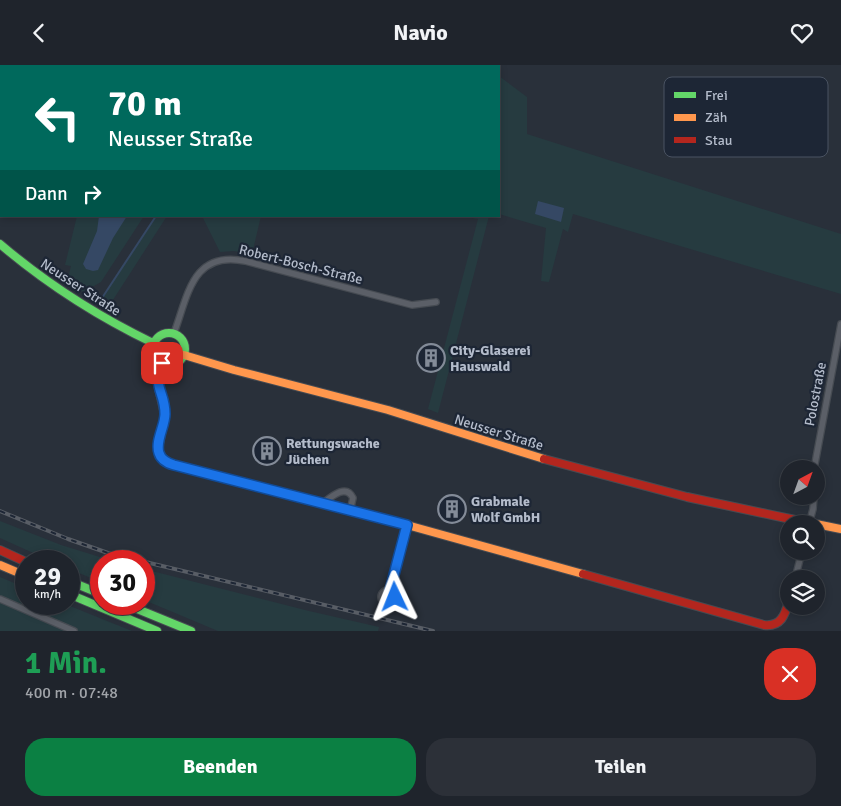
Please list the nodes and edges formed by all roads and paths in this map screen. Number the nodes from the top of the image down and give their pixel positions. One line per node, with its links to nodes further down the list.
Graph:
1 (0, 244): 5 (main road, Neusser Straße)
2 (436, 302): 4 (street, Robert-Bosch-Straße)
3 (841, 325): 8 (street, Polostraße)
4 (174, 333): 5 (main road); 6 (main road)
5 (153, 343): 7 (main road)
6 (184, 355): 7 (main road); 11 (main road, Neusser Straße)
7 (162, 363): 9 (main road)
8 (816, 460)
9 (322, 503): 10 (main road); 10 (street)
10 (350, 511): 12 (main road)
11 (780, 517)
12 (407, 525): 19 (street); 23 (main road)
13 (825, 526): 14 (main road, Neusser Straße)
14 (841, 529)
15 (0, 550): 16 (main road)
16 (15, 557)
17 (0, 565): 18 (main road)
18 (15, 571)
19 (390, 590)
20 (0, 599): 24 (street)
21 (80, 599): 25 (main road)
22 (151, 615): 26 (main road)
23 (785, 615)
24 (74, 631)
25 (157, 631)
26 (191, 631)

